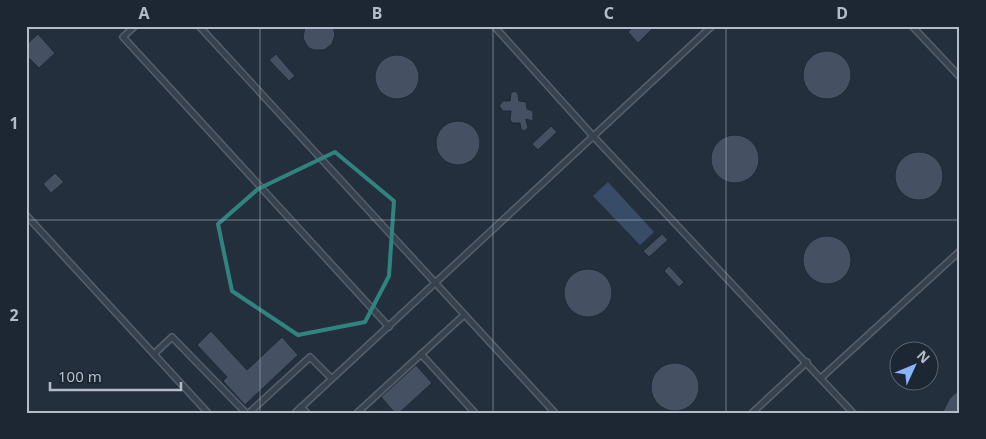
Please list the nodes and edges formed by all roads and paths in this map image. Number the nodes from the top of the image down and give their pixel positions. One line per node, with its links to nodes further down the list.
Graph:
1 (135, 26): 12 (lane)
2 (199, 26): 10 (lane)
3 (494, 26): 7 (lane)
4 (712, 26): 7 (lane)
5 (912, 26): 6 (lane)
6 (960, 77)
7 (594, 136): 10 (lane); 15 (lane)
8 (26, 215): 13 (lane)
9 (960, 251): 17 (lane)
10 (434, 283): 11 (lane); 12 (lane)
11 (464, 315): 14 (lane); 25 (lane)
12 (388, 327): 16 (lane)
13 (154, 354): 19 (lane); 20 (lane)
14 (421, 354): 23 (lane); 24 (lane)
15 (807, 362): 17 (lane); 26 (lane)
16 (332, 378): 18 (lane); 20 (lane)
17 (821, 378): 27 (lane)
18 (302, 407): 21 (lane); 22 (lane)
19 (208, 413)
20 (248, 413)
21 (295, 413)
22 (307, 413)
23 (357, 413)
24 (475, 413)
25 (554, 413)
26 (752, 413)
27 (853, 413)

